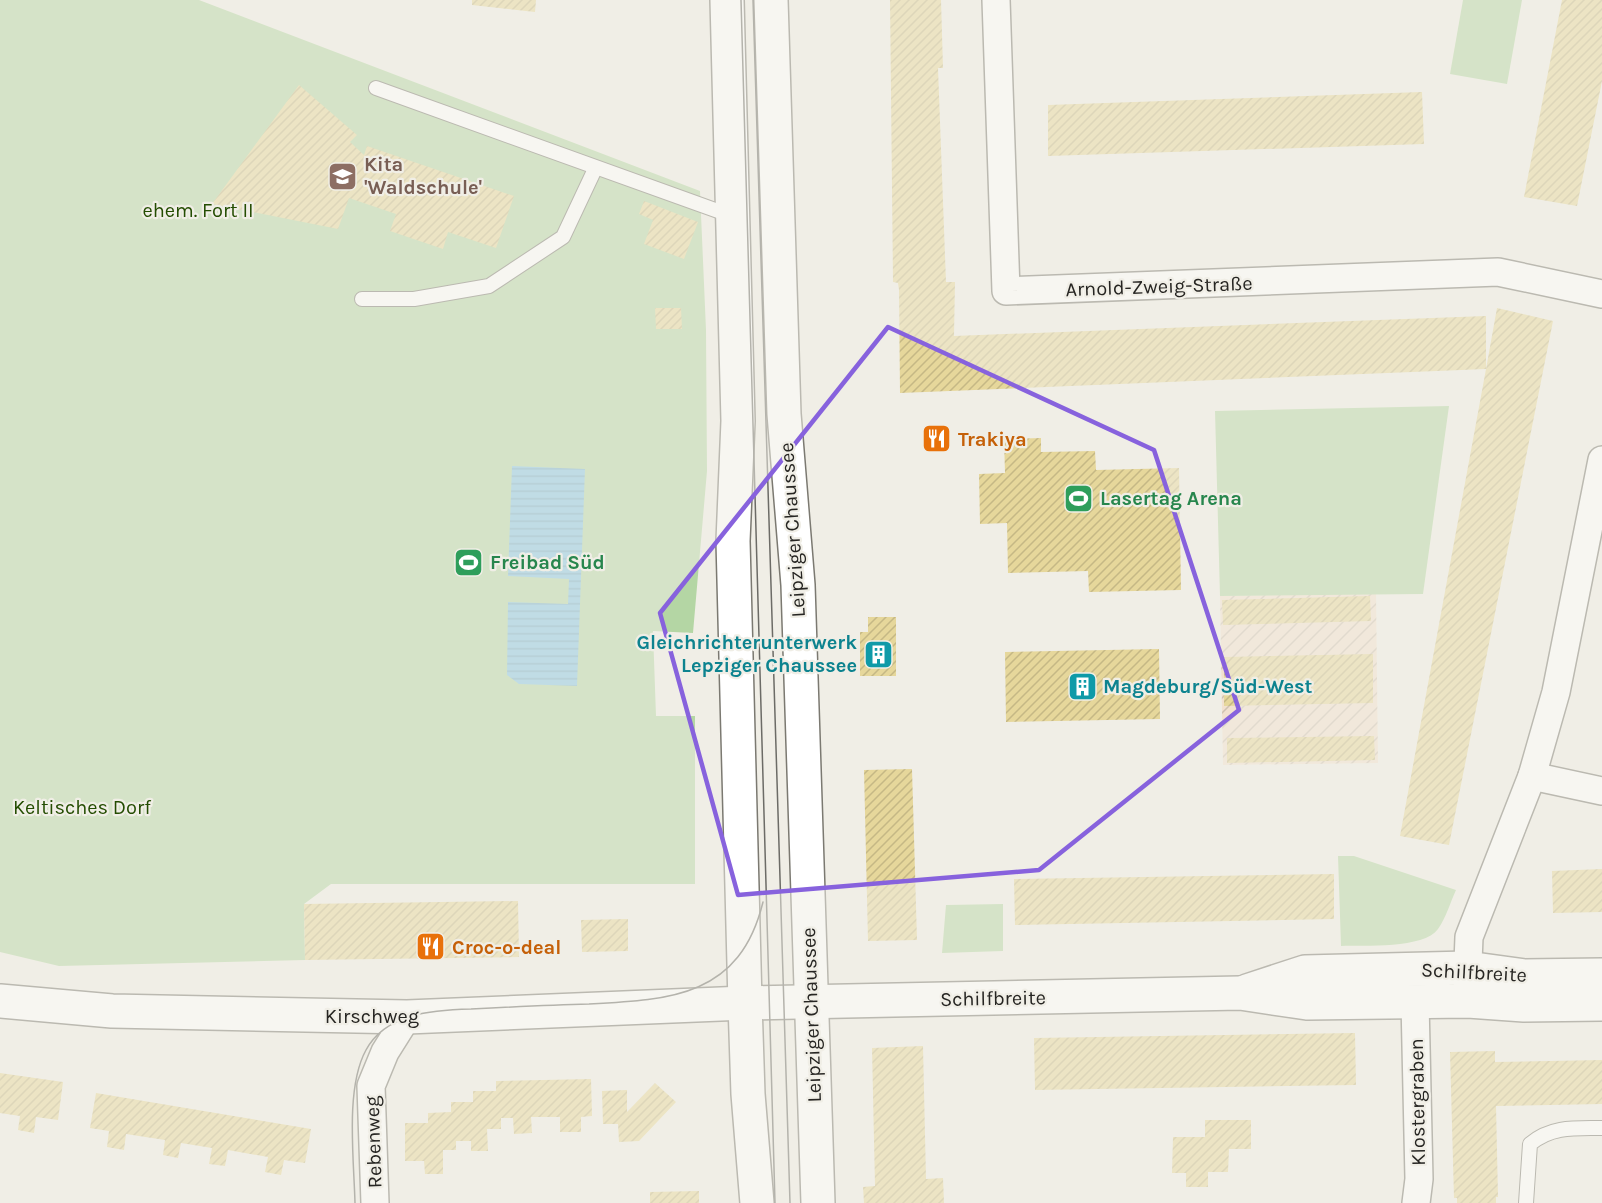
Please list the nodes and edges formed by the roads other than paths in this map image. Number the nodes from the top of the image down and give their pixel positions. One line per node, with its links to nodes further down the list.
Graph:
1 (727, 0): 6 (main road)
2 (771, 0): 17 (main road, Leipziger Chaussee)
3 (996, 0): 7 (street, Arnold-Zweig-Straße)
4 (376, 88): 5 (lane)
5 (595, 169): 6 (lane); 8 (lane)
6 (734, 210): 19 (main road)
7 (1602, 294)
8 (362, 299)
9 (1602, 460): 10 (street)
10 (1533, 776): 11 (street); 12 (street)
11 (1602, 791)
12 (1467, 968): 13 (main road, Schilfbreite); 14 (main road, Schilfbreite); 16 (street)
13 (1602, 975)
14 (1240, 993): 17 (main road, Schilfbreite); 18 (main road, Schilfbreite)
15 (0, 1001): 21 (main road, Kirschweg)
16 (1468, 1001): 18 (main road, Schilfbreite); 20 (main road, Schilfbreite)
17 (812, 1002): 19 (main road, Schilfbreite); 25 (main road, Leipziger Chaussee)
18 (1414, 1002): 26 (street, Klostergraben)
19 (745, 1003): 21 (main road, Kirschweg); 24 (main road)
20 (1602, 1004)
21 (407, 1017): 23 (street, Rebenweg)
22 (1602, 1128): 27 (lane)
23 (375, 1203)
24 (757, 1203)
25 (818, 1203)
26 (1416, 1203)
27 (1526, 1203)

